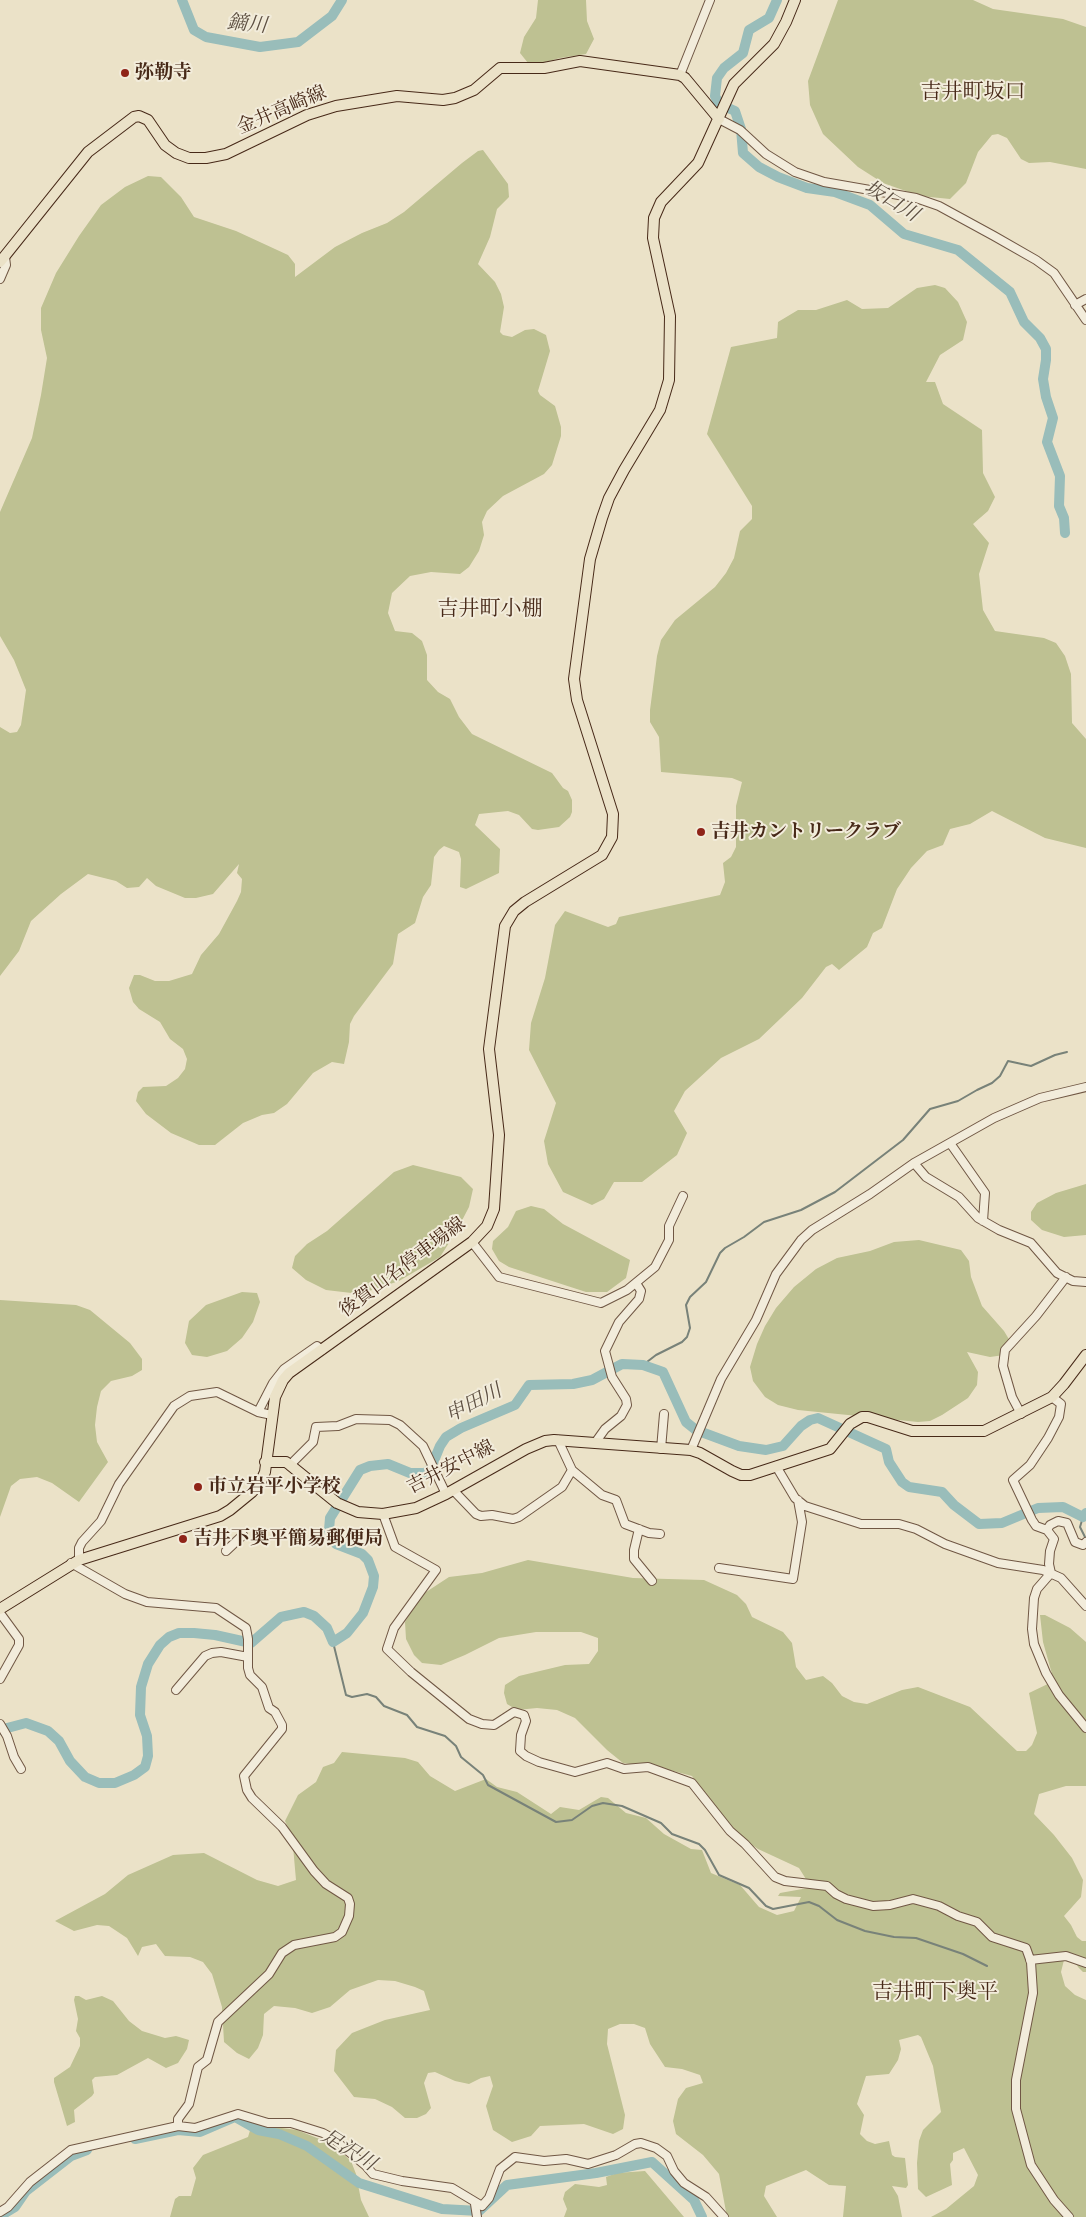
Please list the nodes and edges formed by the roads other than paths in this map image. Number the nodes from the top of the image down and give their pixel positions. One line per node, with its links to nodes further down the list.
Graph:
1 (710, 0): 3 (street)
2 (795, 0): 4 (main road, 後賀山名停車場線)
3 (680, 75): 4 (main road); 5 (main road, 金井高崎線)
4 (719, 120): 8 (street); 15 (main road, 後賀山名停車場線)
5 (3, 260): 6 (street)
6 (0, 279)
7 (1086, 298): 8 (street)
8 (1075, 305): 9 (street)
9 (1086, 320)
10 (1086, 1086): 11 (street)
11 (950, 1143): 12 (street); 14 (street)
12 (914, 1163): 14 (street); 28 (street)
13 (683, 1196): 18 (street)
14 (983, 1221): 16 (street)
15 (472, 1242): 18 (street); 19 (main road, 後賀山名停車場線)
16 (1066, 1277): 17 (street); 24 (street)
17 (1086, 1282)
18 (636, 1283): 27 (street)
19 (322, 1350): 22 (street); 25 (main road, 後賀山名停車場線)
20 (1086, 1355): 21 (main road, 吉井安中線)
21 (1052, 1397): 24 (main road, 吉井安中線); 38 (street)
22 (258, 1412): 25 (street); 43 (street)
23 (664, 1414): 29 (street)
24 (1021, 1414): 32 (main road, 吉井安中線)
25 (272, 1415): 30 (main road, 後賀山名停車場線)
26 (558, 1440): 27 (main road, 吉井安中線); 33 (street); 34 (main road, 吉井安中線)
27 (595, 1443): 29 (main road, 吉井安中線)
28 (692, 1446): 29 (main road, 吉井安中線); 32 (main road, 吉井安中線)
29 (660, 1449)
30 (266, 1462): 31 (main road); 43 (main road)
31 (290, 1465): 34 (street); 36 (main road, 吉井安中線)
32 (776, 1466): 35 (street)
33 (572, 1470): 34 (street); 37 (street)
34 (450, 1492): 36 (main road, 吉井安中線)
35 (798, 1500): 44 (street); 45 (street)
36 (383, 1514): 56 (street)
37 (639, 1529): 39 (street); 46 (street)
38 (1047, 1530): 41 (street); 45 (street)
39 (660, 1534)
40 (243, 1535): 42 (street)
41 (1086, 1542)
42 (226, 1551)
43 (75, 1561): 48 (main road); 50 (street)
44 (719, 1568)
45 (1051, 1573): 47 (street); 54 (street)
46 (652, 1582)
47 (1086, 1606)
48 (0, 1609)
49 (0, 1613): 51 (street)
50 (248, 1656): 52 (street); 58 (street)
51 (0, 1679)
52 (176, 1690)
53 (0, 1724): 55 (street)
54 (1086, 1728)
55 (21, 1769)
56 (1030, 1960): 57 (street); 63 (street)
57 (1086, 1963)
58 (178, 2126): 59 (street); 60 (street)
59 (475, 2204): 61 (street); 62 (street)
60 (0, 2212)
61 (477, 2217)
62 (724, 2217)
63 (1069, 2217)

